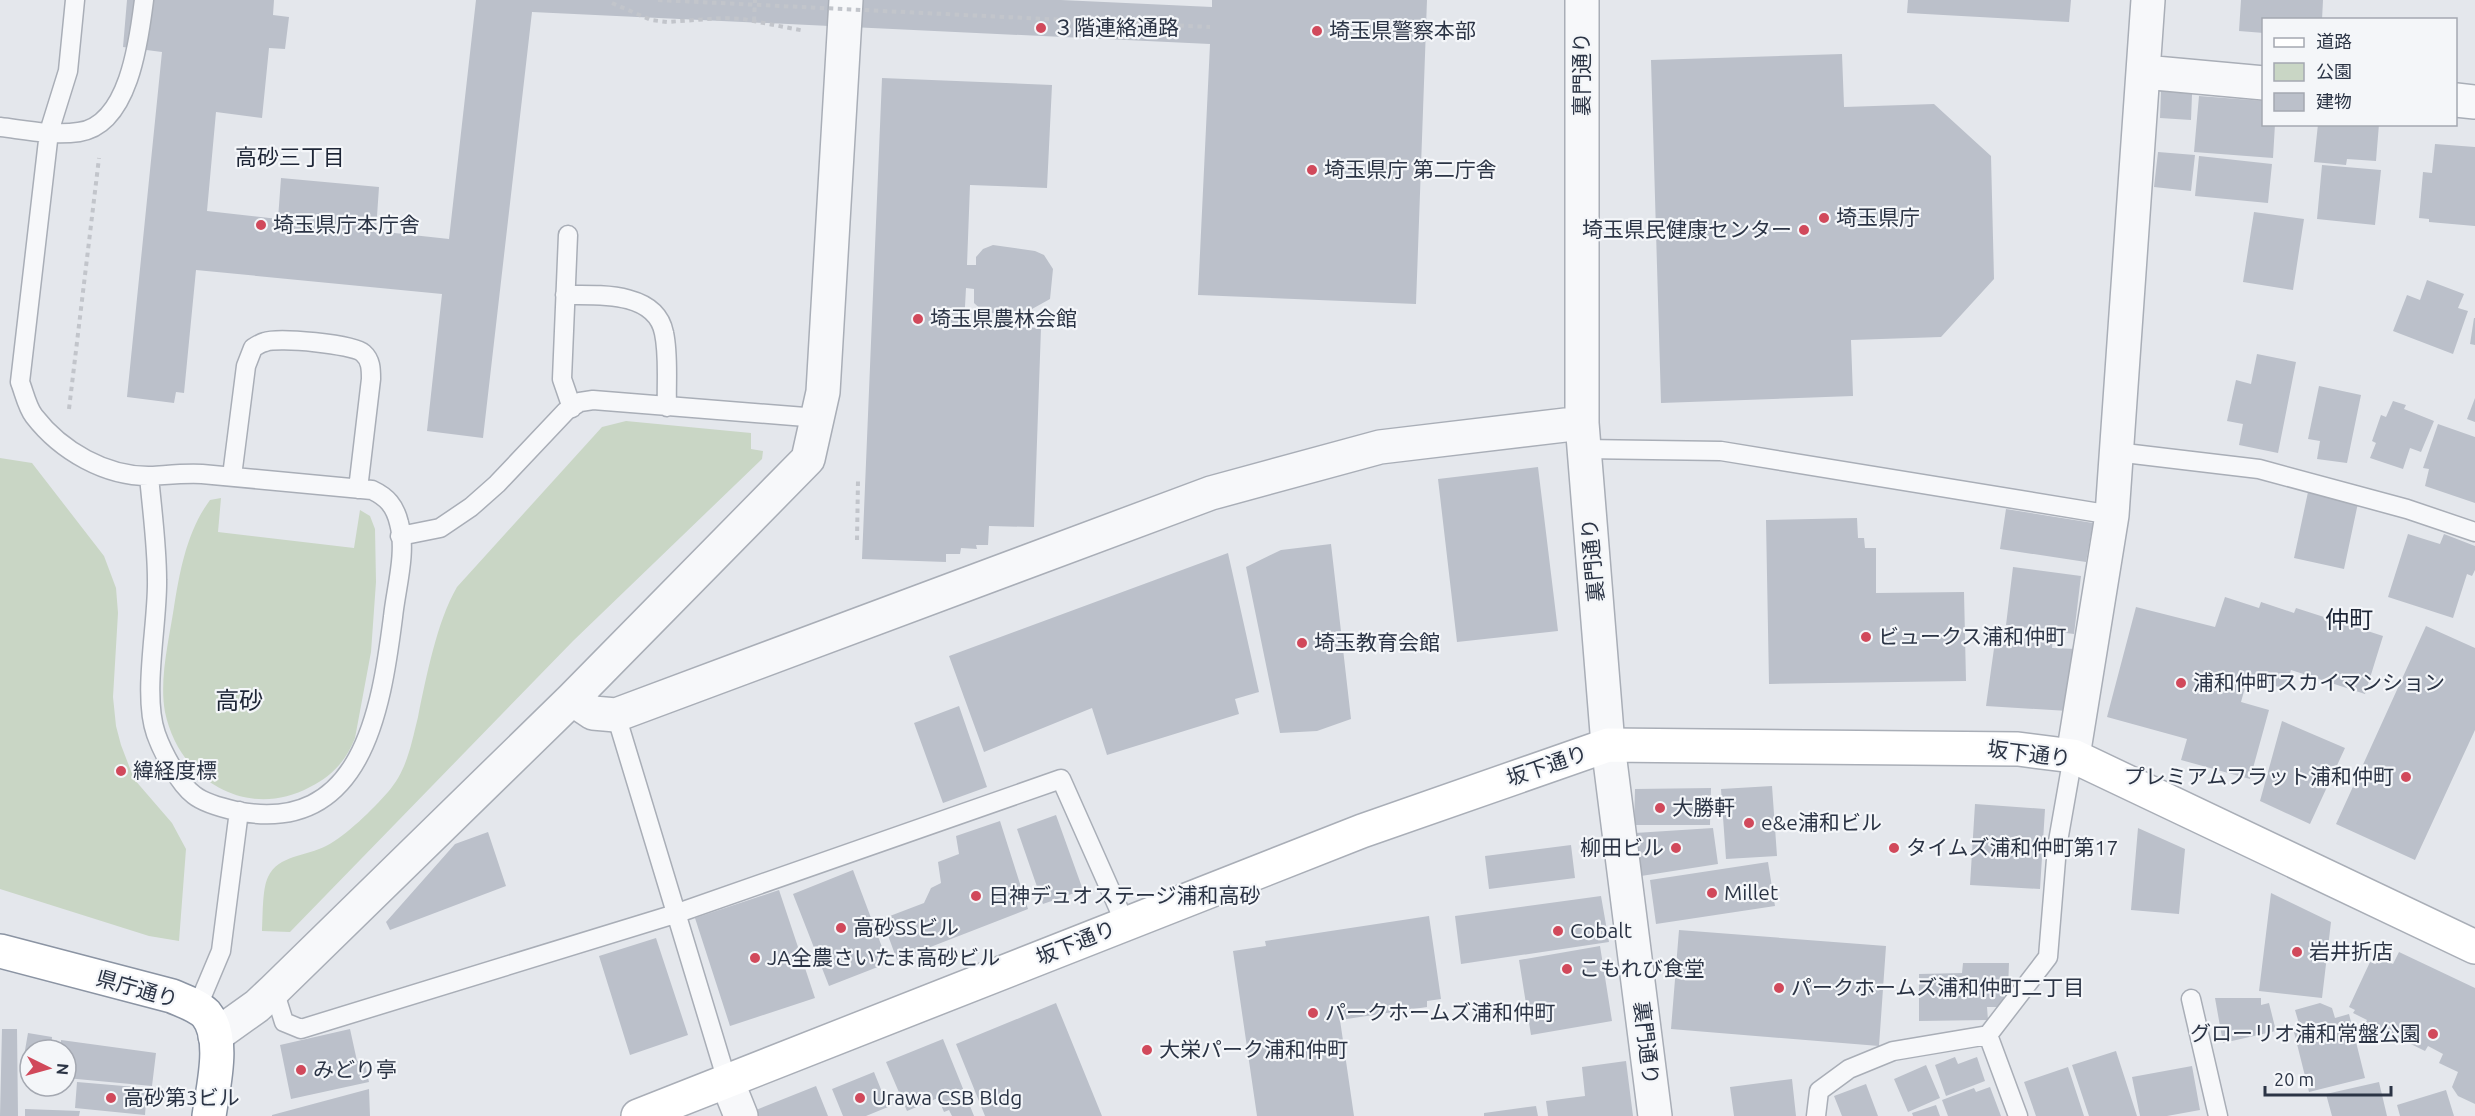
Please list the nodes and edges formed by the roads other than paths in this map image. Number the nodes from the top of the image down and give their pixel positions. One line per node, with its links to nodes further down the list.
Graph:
1 (75, 0): 11 (lane)
2 (144, 0): 11 (lane)
3 (846, 0): 16 (street)
4 (1582, 0): 17 (street, 裏門通り)
5 (2148, 0): 6 (street)
6 (2144, 72): 7 (street); 18 (street)
7 (2262, 83)
8 (2457, 100): 9 (street)
9 (2475, 102)
10 (0, 127): 11 (lane)
11 (49, 132): 19 (lane)
12 (568, 235): 13 (lane)
13 (566, 295): 14 (lane); 15 (lane)
14 (667, 407): 15 (lane); 16 (lane)
15 (572, 408): 24 (lane)
16 (818, 418): 25 (street)
17 (1583, 436): 22 (lane); 26 (street); 27 (street, 裏門通り)
18 (2116, 452): 22 (street); 23 (lane)
19 (149, 476): 20 (lane); 29 (lane)
20 (232, 476): 21 (lane); 21 (lane)
21 (358, 489): 24 (lane)
22 (2112, 515): 28 (street)
23 (2475, 532)
24 (400, 536): 29 (lane)
25 (572, 699): 26 (street); 34 (street)
26 (616, 716): 30 (lane)
27 (1608, 745): 28 (main road, 坂下通り); 31 (main road, 坂下通り); 43 (street, 裏門通り)
28 (2073, 756): 32 (main road, 坂下通り); 37 (lane)
29 (239, 811): 36 (lane)
30 (675, 914): 31 (lane); 34 (lane); 39 (lane)
31 (1125, 923): 39 (main road, 坂下通り)
32 (2475, 947)
33 (0, 951): 36 (main road, 県庁通り)
34 (274, 990): 38 (street)
35 (2191, 999): 46 (lane)
36 (197, 1008): 38 (main road, 県庁通り)
37 (1988, 1035): 44 (lane); 45 (lane)
38 (215, 1036): 40 (main road, 県庁通り)
39 (727, 1081): 41 (main road, 坂下通り); 42 (street)
40 (209, 1116)
41 (638, 1116)
42 (741, 1116)
43 (1655, 1116)
44 (1816, 1116)
45 (2018, 1116)
46 (2218, 1116)

